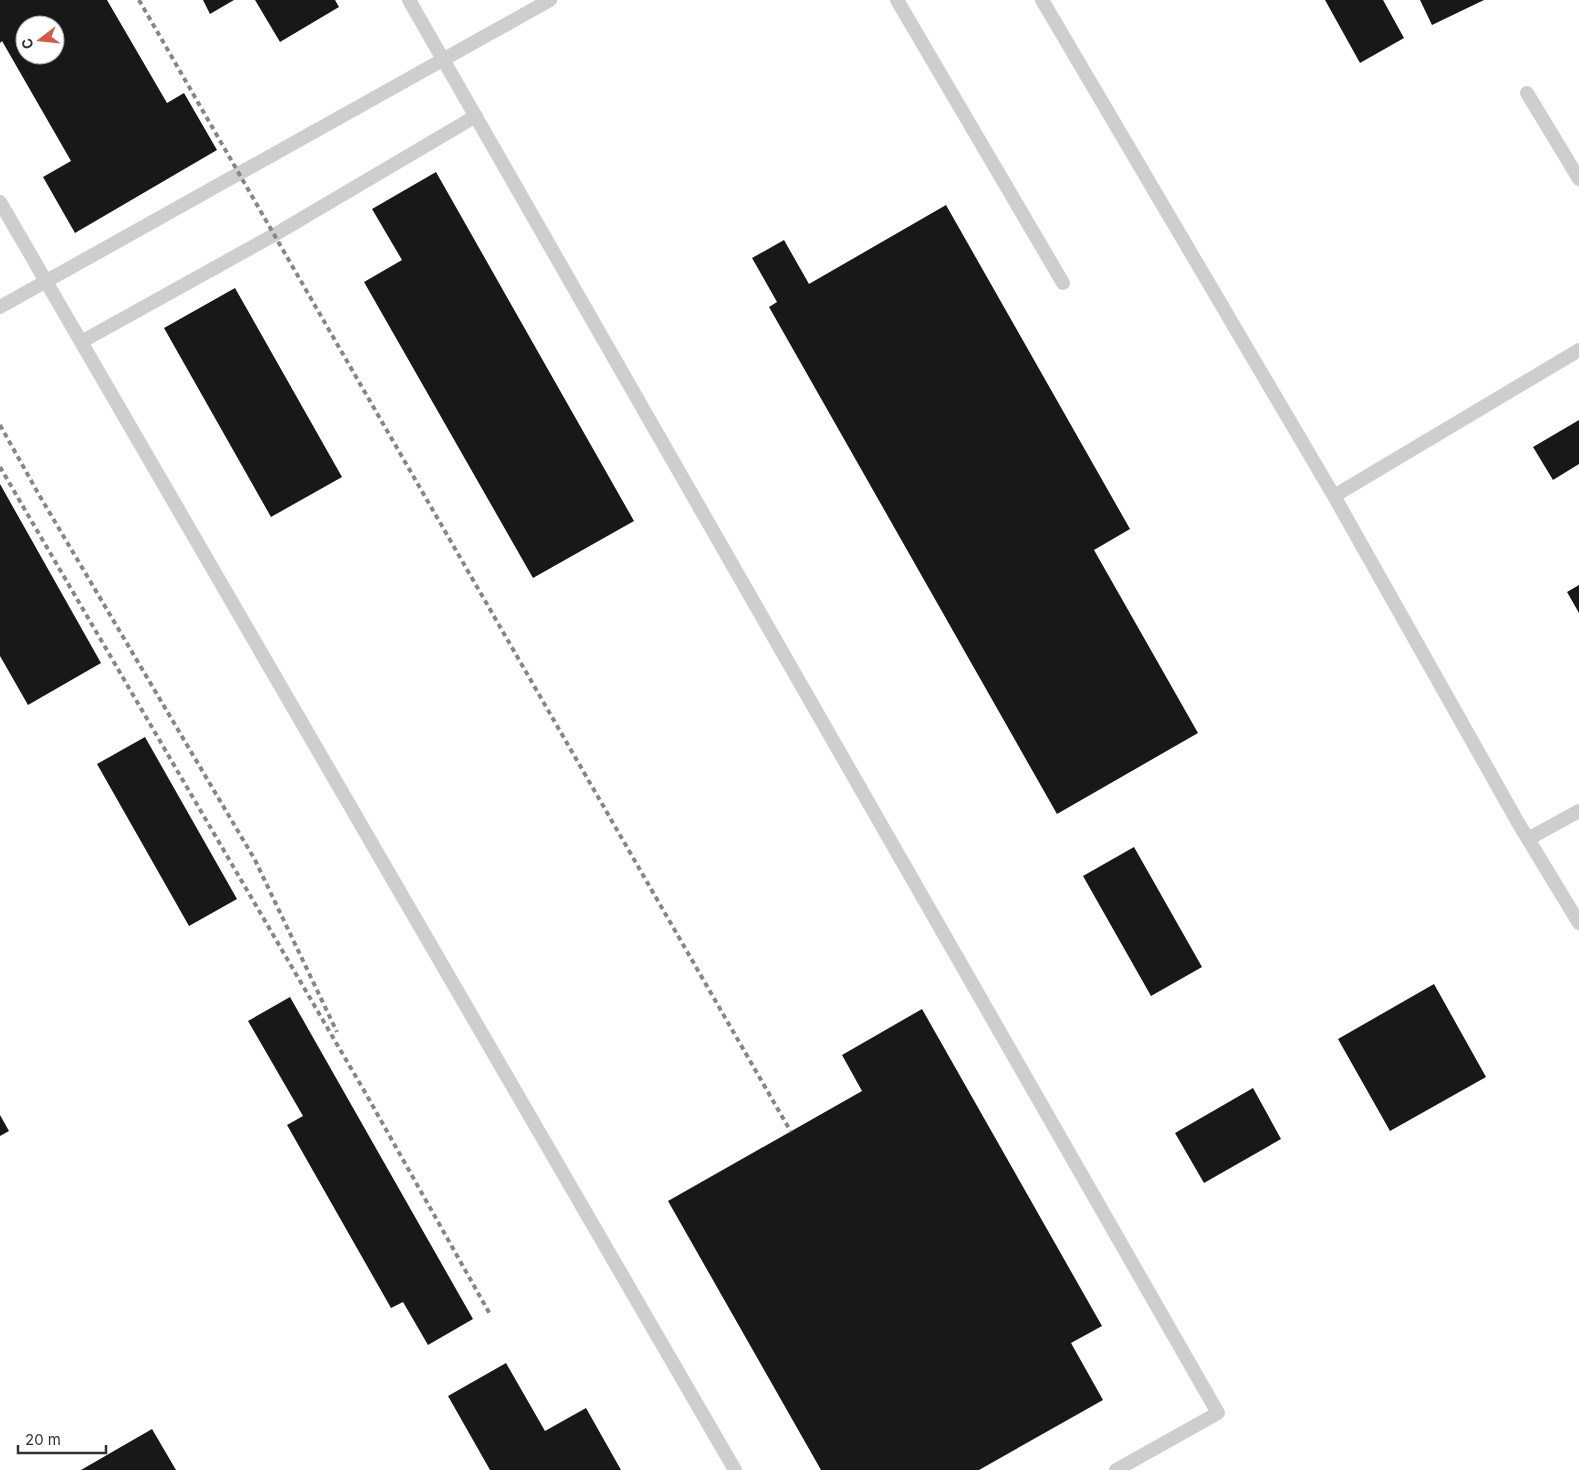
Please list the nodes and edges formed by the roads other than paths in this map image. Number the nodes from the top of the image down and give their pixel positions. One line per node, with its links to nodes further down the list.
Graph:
1 (409, 0): 5 (lane)
2 (550, 0): 5 (lane)
3 (897, 0): 11 (lane)
4 (1042, 0): 15 (lane)
5 (444, 60): 7 (lane); 10 (lane)
6 (1527, 93): 8 (lane)
7 (476, 116): 13 (lane); 20 (lane)
8 (1579, 179)
9 (0, 202): 10 (lane)
10 (45, 281): 12 (lane); 13 (lane)
11 (1063, 283)
12 (0, 308)
13 (81, 342): 19 (lane)
14 (1579, 350): 15 (lane)
15 (1334, 496): 17 (lane)
16 (1579, 810): 17 (lane)
17 (1528, 839): 18 (lane)
18 (1579, 923)
19 (735, 1470)
20 (1116, 1470)

